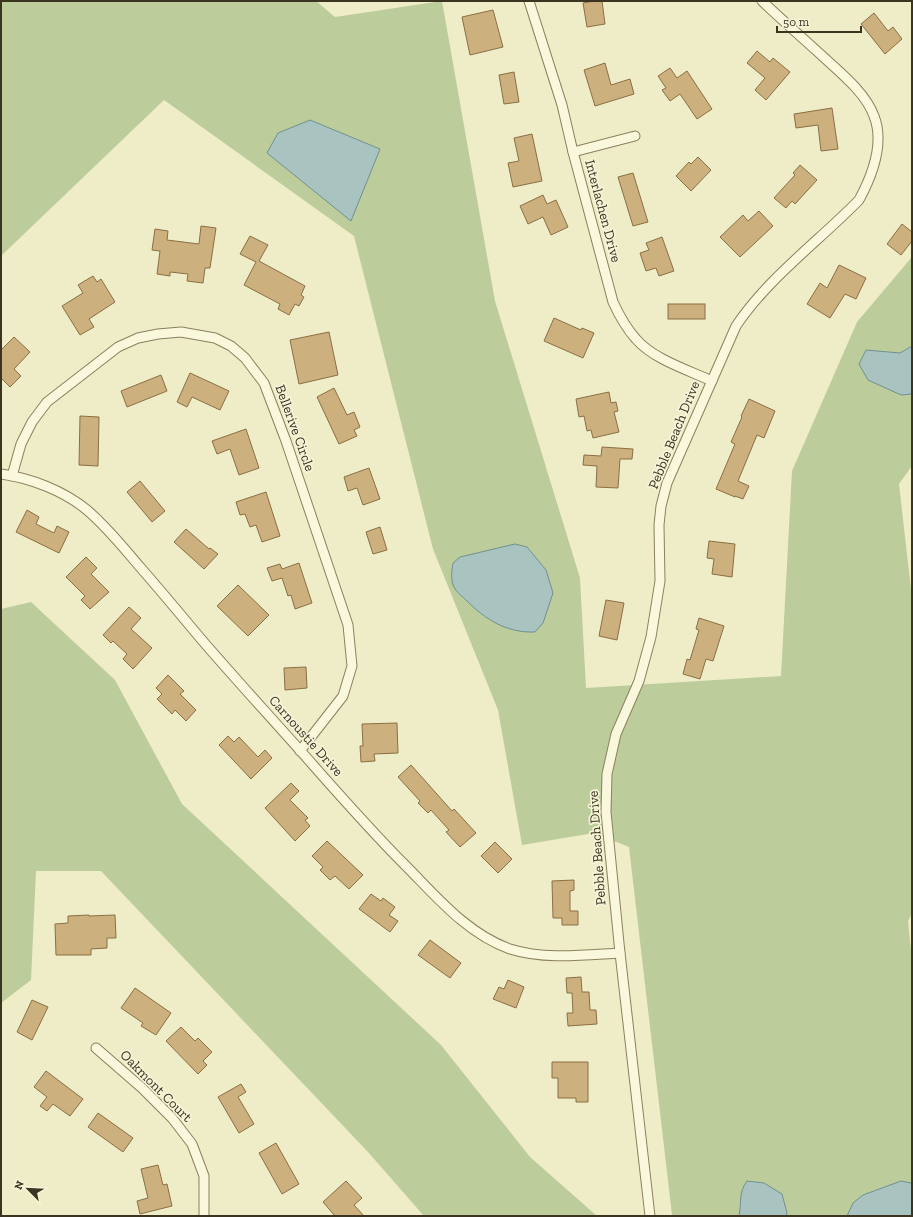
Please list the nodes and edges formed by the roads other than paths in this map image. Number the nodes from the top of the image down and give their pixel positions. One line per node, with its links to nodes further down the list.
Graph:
1 (529, 1): 4 (street, Interlachen Drive)
2 (762, 1): 5 (street, Pebble Beach Drive)
3 (635, 136): 4 (street)
4 (572, 152): 5 (street, Interlachen Drive)
5 (712, 381): 9 (street, Pebble Beach Drive)
6 (1, 474): 7 (street, Carnoustie Drive)
7 (12, 476): 8 (street, Carnoustie Drive); 8 (street, Bellerive Circle)
8 (300, 751): 9 (street, Carnoustie Drive)
9 (620, 953): 12 (street, Pebble Beach Drive)
10 (96, 1048): 11 (street, Oakmont Court)
11 (204, 1216)
12 (650, 1216)

